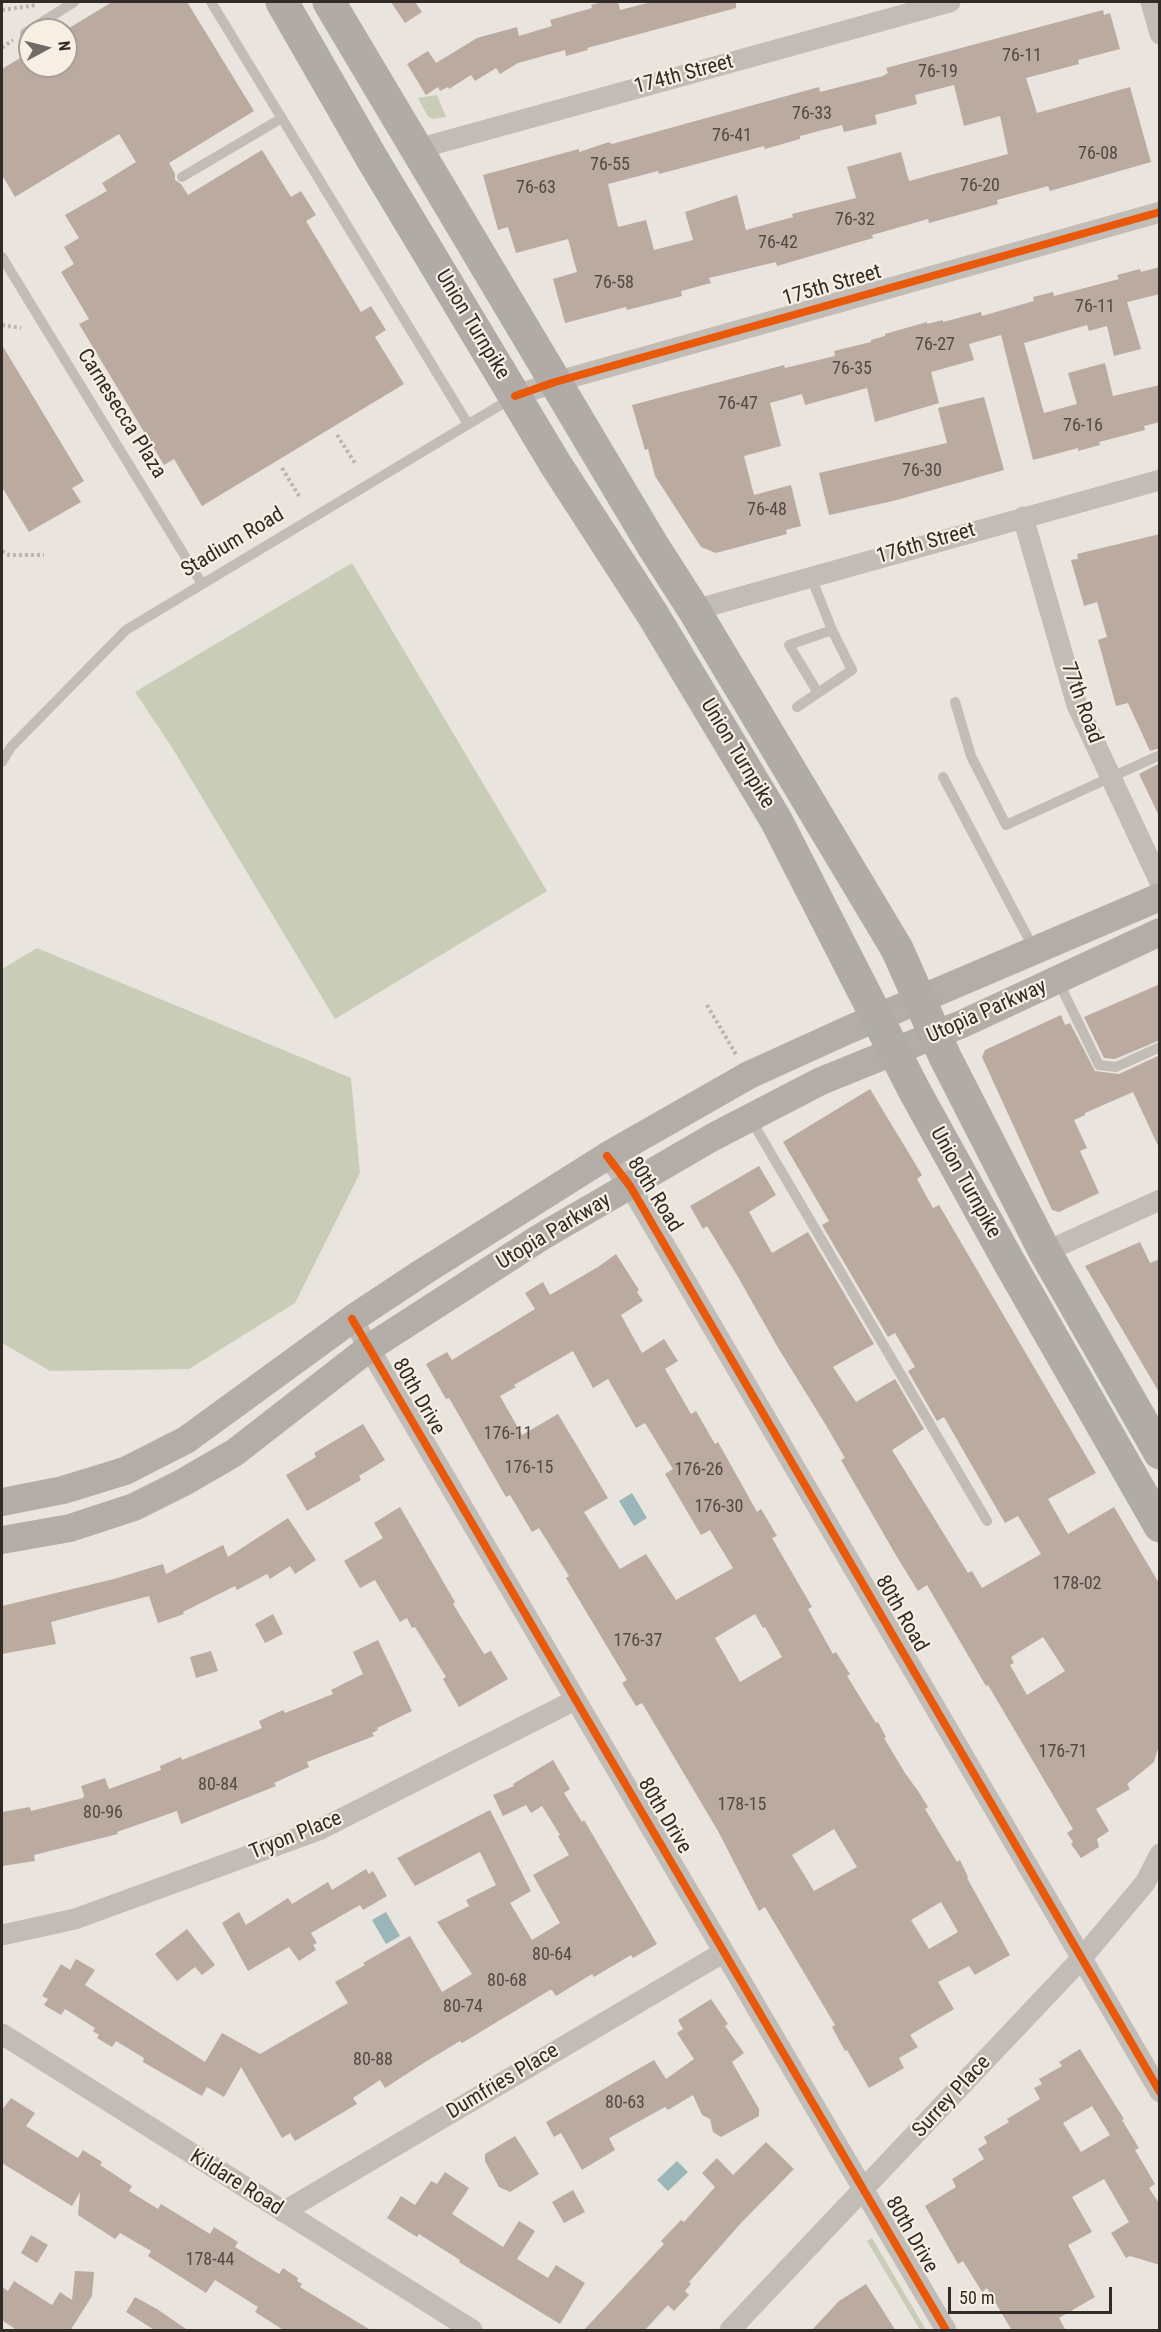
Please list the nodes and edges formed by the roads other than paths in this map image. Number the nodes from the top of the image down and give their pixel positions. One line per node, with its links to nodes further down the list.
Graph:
1 (74, 2): 7 (lane)
2 (211, 2): 9 (lane)
3 (282, 2): 15 (main road, Union Turnpike)
4 (330, 2): 10 (main road, Union Turnpike)
5 (950, 2): 10 (street, 174th Street)
6 (1151, 2): 8 (street)
7 (49, 18)
8 (1160, 34)
9 (282, 118): 11 (lane); 16 (lane)
10 (417, 149): 14 (main road, Union Turnpike)
11 (182, 177)
12 (1160, 212): 14 (street, 175th Street)
13 (3, 262): 20 (lane, Carnesecca Plaza)
14 (555, 382): 15 (street, 175th Street); 21 (main road, Union Turnpike)
15 (515, 396): 16 (lane, Stadium Road); 36 (main road, Union Turnpike)
16 (468, 424): 20 (lane, Stadium Road)
17 (1160, 480): 18 (street, 176th Street)
18 (1023, 517): 19 (street, 176th Street); 29 (street, 77th Road)
19 (811, 577): 21 (street, 176th Street); 22 (lane)
20 (202, 584): 27 (lane, Stadium Road)
21 (694, 610): 35 (main road, Union Turnpike)
22 (832, 630): 23 (lane); 23 (lane)
23 (818, 693): 25 (lane)
24 (955, 702): 29 (lane)
25 (797, 707)
26 (1160, 755): 29 (lane)
27 (2, 762)
28 (943, 777): 33 (lane)
29 (1111, 778): 30 (street, 77th Road)
30 (1160, 882)
31 (1160, 897): 33 (main road, Utopia Parkway)
32 (1160, 932): 34 (main road, Utopia Parkway)
33 (1035, 950): 35 (main road, Utopia Parkway)
34 (1058, 980): 37 (main road, Utopia Parkway); 38 (lane)
35 (920, 999): 36 (main road, Utopia Parkway); 37 (main road, Union Turnpike)
36 (876, 1018): 39 (main road, Union Turnpike); 41 (main road, Utopia Parkway)
37 (935, 1035): 39 (main road, Utopia Parkway); 44 (main road, Union Turnpike)
38 (1160, 1047)
39 (894, 1051): 40 (main road, Utopia Parkway); 50 (main road, Union Turnpike)
40 (750, 1118): 42 (main road, Utopia Parkway); 49 (lane)
41 (607, 1156): 42 (street, 80th Road); 45 (main road, Utopia Parkway)
42 (630, 1186): 46 (main road, Utopia Parkway); 56 (street, 80th Road)
43 (1160, 1200): 44 (street)
44 (1045, 1252): 47 (main road, Union Turnpike)
45 (352, 1319): 46 (street, 80th Drive); 48 (main road, Utopia Parkway)
46 (369, 1348): 51 (main road, Utopia Parkway); 52 (street, 80th Drive)
47 (1160, 1453)
48 (2, 1502)
49 (987, 1521)
50 (1160, 1526)
51 (2, 1540)
52 (575, 1700): 54 (street, Tryon Place); 55 (street, 80th Drive)
53 (1160, 1854): 56 (street, Surrey Place)
54 (2, 1935)
55 (724, 1952): 59 (street, 80th Drive); 60 (street, Dumfries Place)
56 (1081, 1959): 58 (street, 80th Road); 59 (street, Surrey Place)
57 (2, 2034): 60 (street, Kildare Road)
58 (1160, 2092)
59 (864, 2190): 62 (street, Surrey Place); 63 (street, 80th Drive)
60 (283, 2212): 61 (street, Kildare Road)
61 (472, 2331)
62 (730, 2331)
63 (946, 2331)

